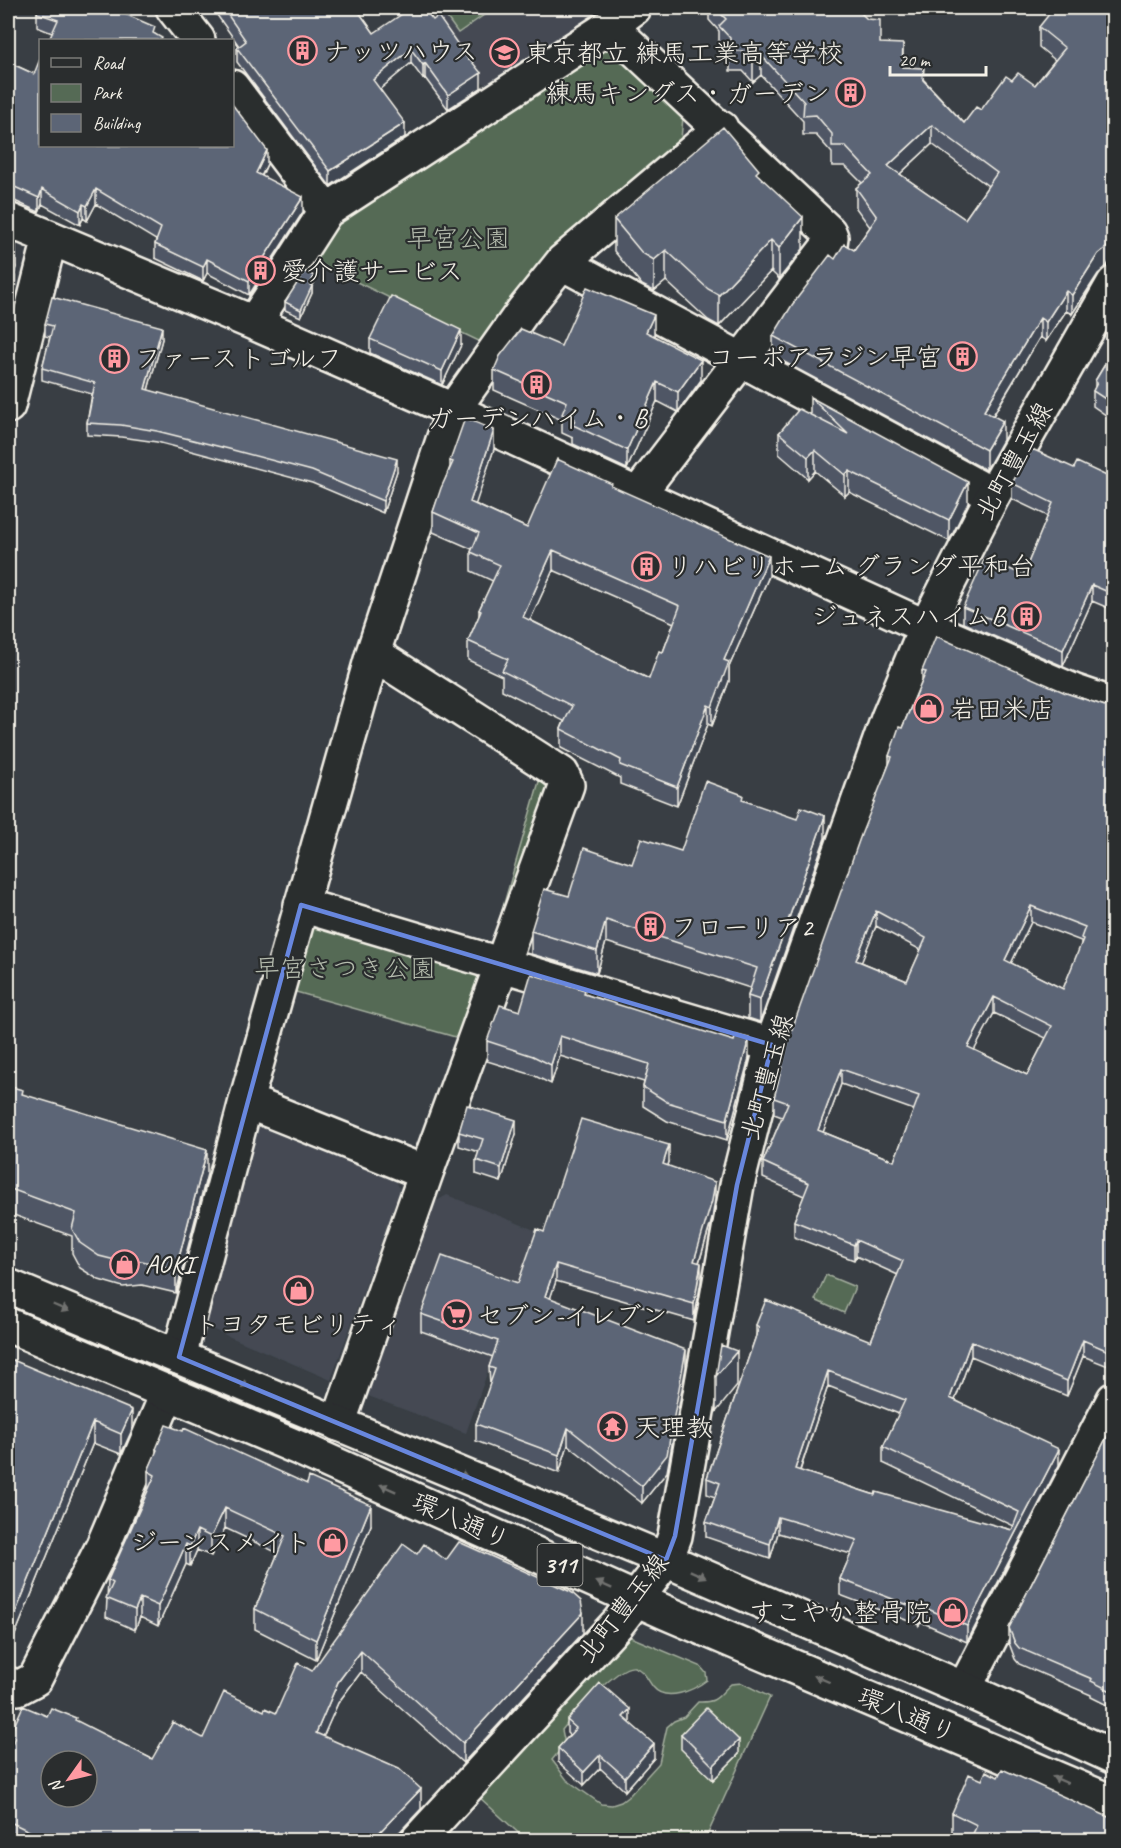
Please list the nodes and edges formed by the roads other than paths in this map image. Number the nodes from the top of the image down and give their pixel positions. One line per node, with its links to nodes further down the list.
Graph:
1 (173, 8): 3 (street)
2 (622, 17): 5 (street); 6 (street)
3 (197, 39)
4 (234, 90): 6 (street)
5 (721, 128): 9 (street); 12 (street)
6 (326, 211): 11 (street)
7 (8, 220): 8 (street)
8 (50, 238): 11 (street); 13 (street)
9 (564, 261): 12 (street); 14 (street)
10 (1113, 283): 16 (street, 北町豊玉線)
11 (254, 323): 14 (street)
12 (742, 360): 15 (street); 16 (street)
13 (8, 406)
14 (453, 410): 15 (street); 18 (street)
15 (639, 493): 17 (street)
16 (993, 495): 17 (street, 北町豊玉線)
17 (926, 627): 19 (street); 22 (street, 北町豊玉線)
18 (374, 653): 20 (street); 21 (street)
19 (1113, 705)
20 (301, 905): 21 (street); 23 (street)
21 (502, 965): 22 (street); 24 (street)
22 (772, 1045): 31 (street, 北町豊玉線)
23 (246, 1101): 24 (street); 27 (street)
24 (426, 1173): 30 (street)
25 (8, 1286): 27 (street, 環八通り / 311, one-way to 27)
26 (8, 1324): 28 (street, 環八通り / 311)
27 (179, 1357): 30 (street, 環八通り / 311, one-way to 30)
28 (168, 1392): 32 (street, 環八通り / 311, one-way to 28); 33 (street)
29 (1113, 1399): 34 (street)
30 (338, 1424): 31 (street, 環八通り / 311, one-way to 31)
31 (666, 1560): 32 (street, 北町豊玉線); 34 (street, 環八通り / 311, one-way to 34)
32 (636, 1599): 36 (street, 環八通り / 311, one-way to 32); 37 (street, 北町豊玉線)
33 (8, 1684)
34 (964, 1689): 35 (street, 環八通り / 311)
35 (1113, 1757)
36 (1113, 1803)
37 (418, 1840)

